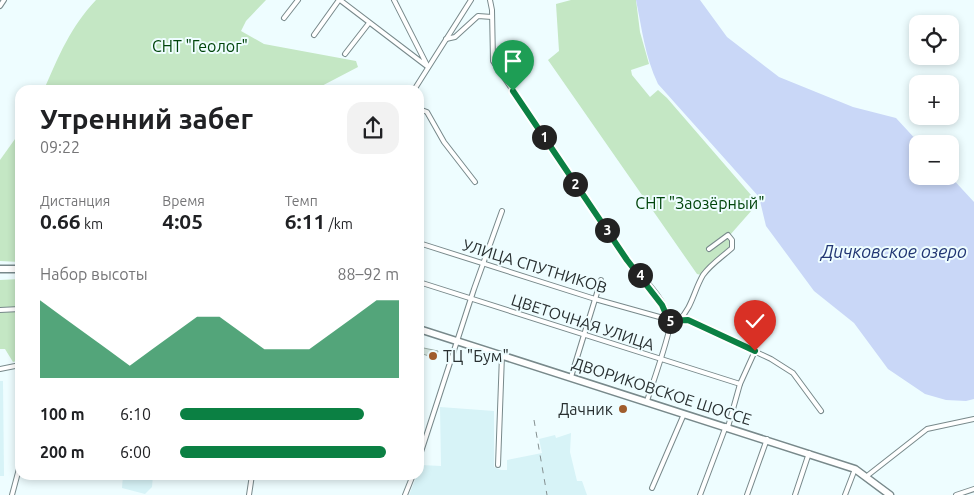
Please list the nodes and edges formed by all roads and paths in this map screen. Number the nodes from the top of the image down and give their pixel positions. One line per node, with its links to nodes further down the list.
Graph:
1 (4, 0): 7 (street)
2 (298, 0): 9 (street)
3 (339, 0): 10 (street); 11 (street)
4 (394, 0): 14 (street)
5 (490, 0): 8 (street)
6 (469, 1): 12 (street)
7 (0, 6)
8 (492, 17): 12 (street); 31 (street)
9 (284, 18)
10 (369, 23): 13 (street); 14 (street)
11 (314, 35)
12 (446, 39): 14 (street)
13 (345, 54)
14 (428, 67): 15 (street)
15 (417, 85)
16 (424, 111): 17 (street)
17 (475, 182)
18 (502, 210): 21 (street)
19 (424, 245): 21 (street, УЛИЦА СПУТНИКОВ)
20 (709, 249): 30 (street)
21 (483, 264): 26 (street); 27 (street, УЛИЦА СПУТНИКОВ)
22 (0, 269): 23 (main road)
23 (15, 269)
24 (602, 280): 27 (street)
25 (424, 284): 26 (street, ЦВЕТОЧНАЯ УЛИЦА)
26 (471, 298): 33 (street, ЦВЕТОЧНАЯ УЛИЦА); 34 (street)
27 (595, 299): 31 (street, УЛИЦА СПУТНИКОВ); 33 (street)
28 (15, 309): 29 (street)
29 (0, 310)
30 (679, 320): 31 (street, УЛИЦА СПУТНИКОВ); 35 (street, УЛИЦА СПУТНИКОВ)
31 (669, 321): 37 (street)
32 (424, 331): 34 (main road, ДВОРИКОВСКОЕ ШОССЕ)
33 (582, 336): 37 (street, ЦВЕТОЧНАЯ УЛИЦА); 40 (street)
34 (457, 341): 36 (main road, ДВОРИКОВСКОЕ ШОССЕ); 48 (street)
35 (755, 351): 41 (street); 43 (street, УЛИЦА СПУТНИКОВ)
36 (502, 355): 40 (main road, ДВОРИКОВСКОЕ ШОССЕ); 50 (street)
37 (659, 360): 41 (street, ЦВЕТОЧНАЯ УЛИЦА); 42 (street)
38 (15, 366): 39 (street)
39 (0, 369)
40 (571, 376): 42 (main road, ДВОРИКОВСКОЕ ШОССЕ)
41 (740, 384): 46 (street)
42 (647, 401): 44 (main road, ДВОРИКОВСКОЕ ШОССЕ)
43 (821, 411)
44 (684, 413): 46 (main road, ДВОРИКОВСКОЕ ШОССЕ); 56 (street)
45 (974, 419): 52 (street)
46 (727, 426): 47 (main road, ДВОРИКОВСКОЕ ШОССЕ); 61 (street)
47 (767, 439): 49 (main road, ДВОРИКОВСКОЕ ШОССЕ); 62 (street)
48 (424, 443)
49 (809, 453): 51 (main road, ДВОРИКОВСКОЕ ШОССЕ); 63 (street)
50 (498, 465)
51 (854, 469): 52 (main road, ДВОРИКОВСКОЕ ШОССЕ); 64 (street)
52 (867, 476): 65 (main road, ДВОРИКОВСКОЕ ШОССЕ)
53 (16, 480): 58 (street)
54 (251, 480): 59 (street)
55 (411, 480): 60 (street)
56 (652, 488)
57 (974, 488): 66 (street)
58 (12, 495)
59 (249, 495)
60 (406, 495)
61 (700, 495)
62 (747, 495)
63 (795, 495)
64 (844, 495)
65 (890, 495)
66 (956, 495)

